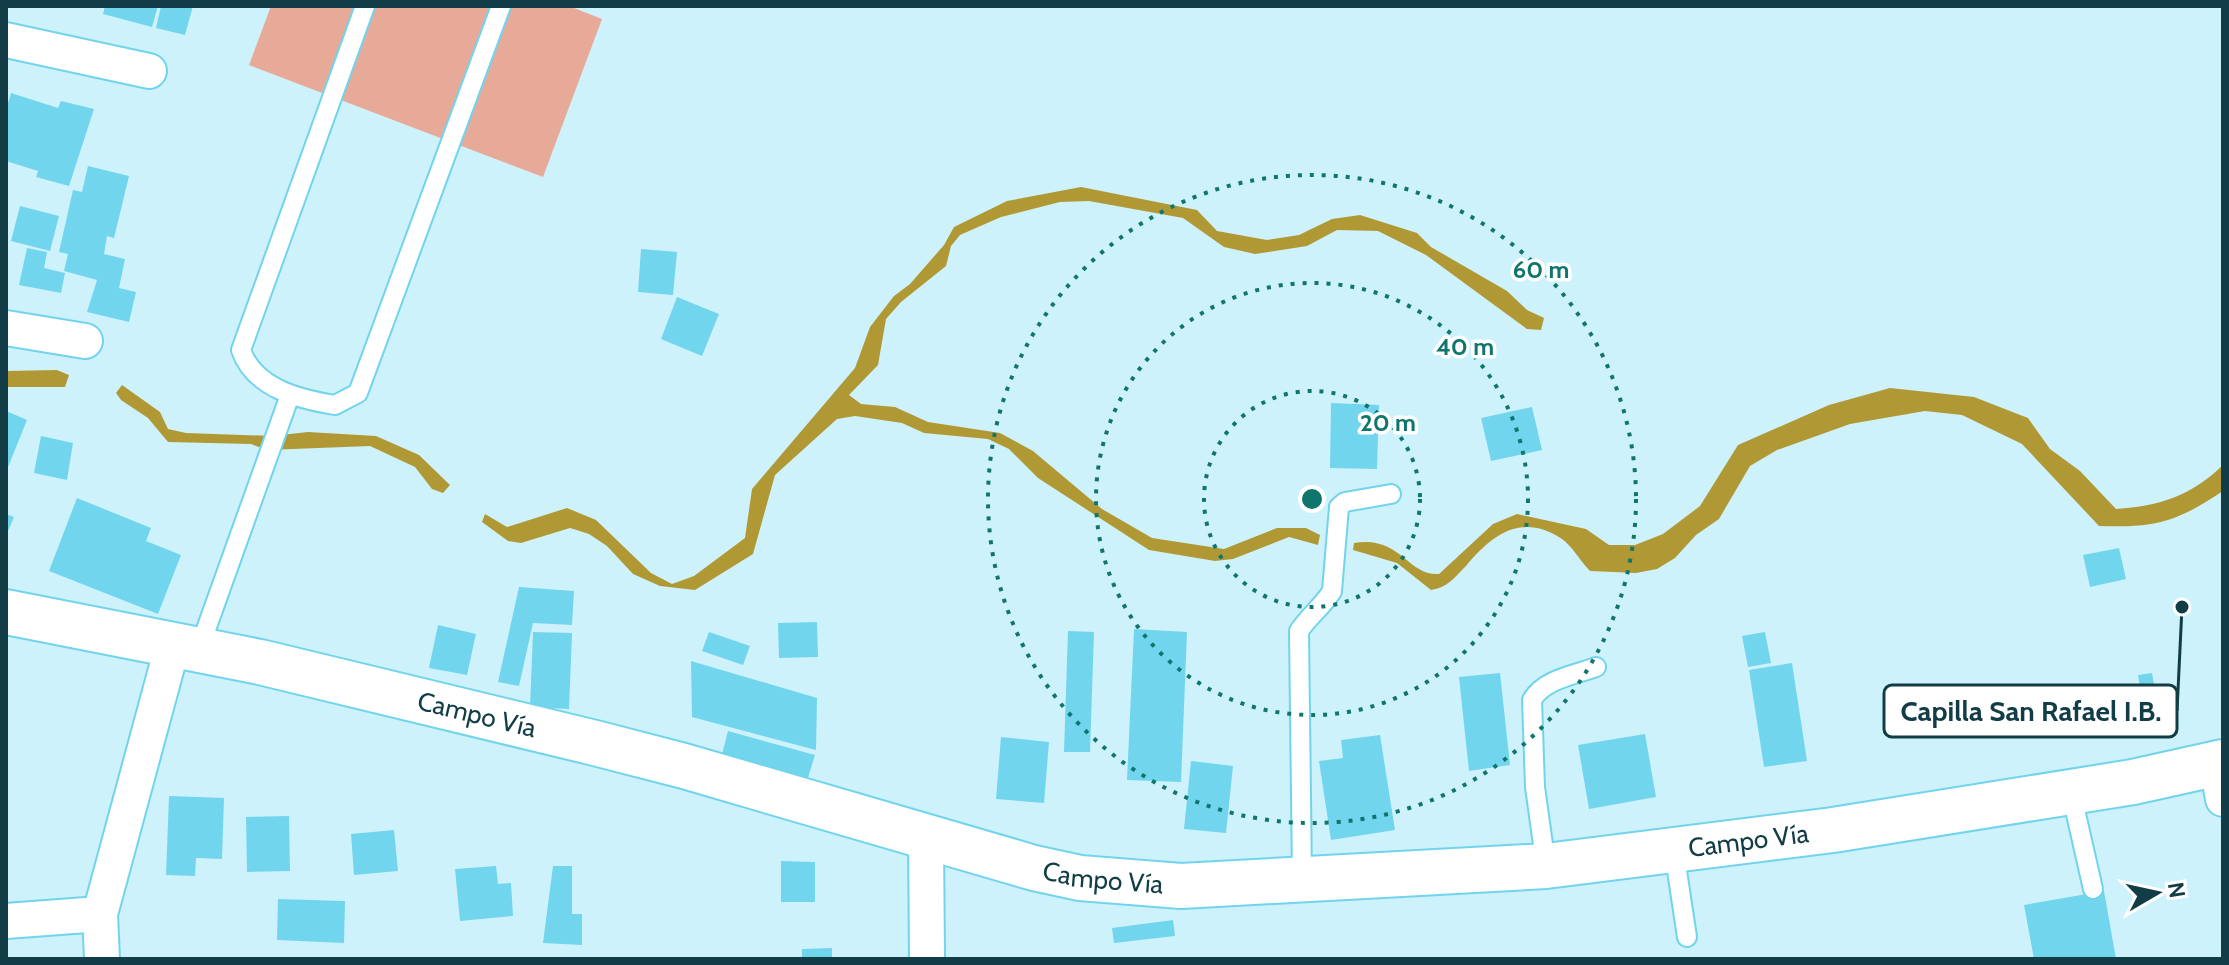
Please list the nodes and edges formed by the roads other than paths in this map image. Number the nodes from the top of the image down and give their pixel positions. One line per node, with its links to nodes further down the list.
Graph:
1 (365, 6): 7 (lane)
2 (501, 6): 7 (lane)
3 (6, 40): 4 (street)
4 (149, 71)
5 (6, 328): 6 (street)
6 (85, 341)
7 (290, 395): 10 (lane)
8 (1391, 494): 17 (lane)
9 (6, 612): 10 (street, Campo Vía)
10 (186, 646): 14 (street, Campo Vía); 19 (street)
11 (1596, 667): 16 (lane)
12 (2221, 775): 13 (street, Campo Vía)
13 (2071, 792): 15 (street, Campo Vía); 18 (lane)
14 (926, 837): 17 (street, Campo Vía); 23 (street)
15 (1674, 851): 16 (street, Campo Vía); 21 (lane)
16 (1546, 866): 17 (street, Campo Vía)
17 (1302, 878)
18 (2093, 889)
19 (100, 914): 20 (street); 22 (street)
20 (6, 921)
21 (1687, 937)
22 (102, 959)
23 (927, 959)

